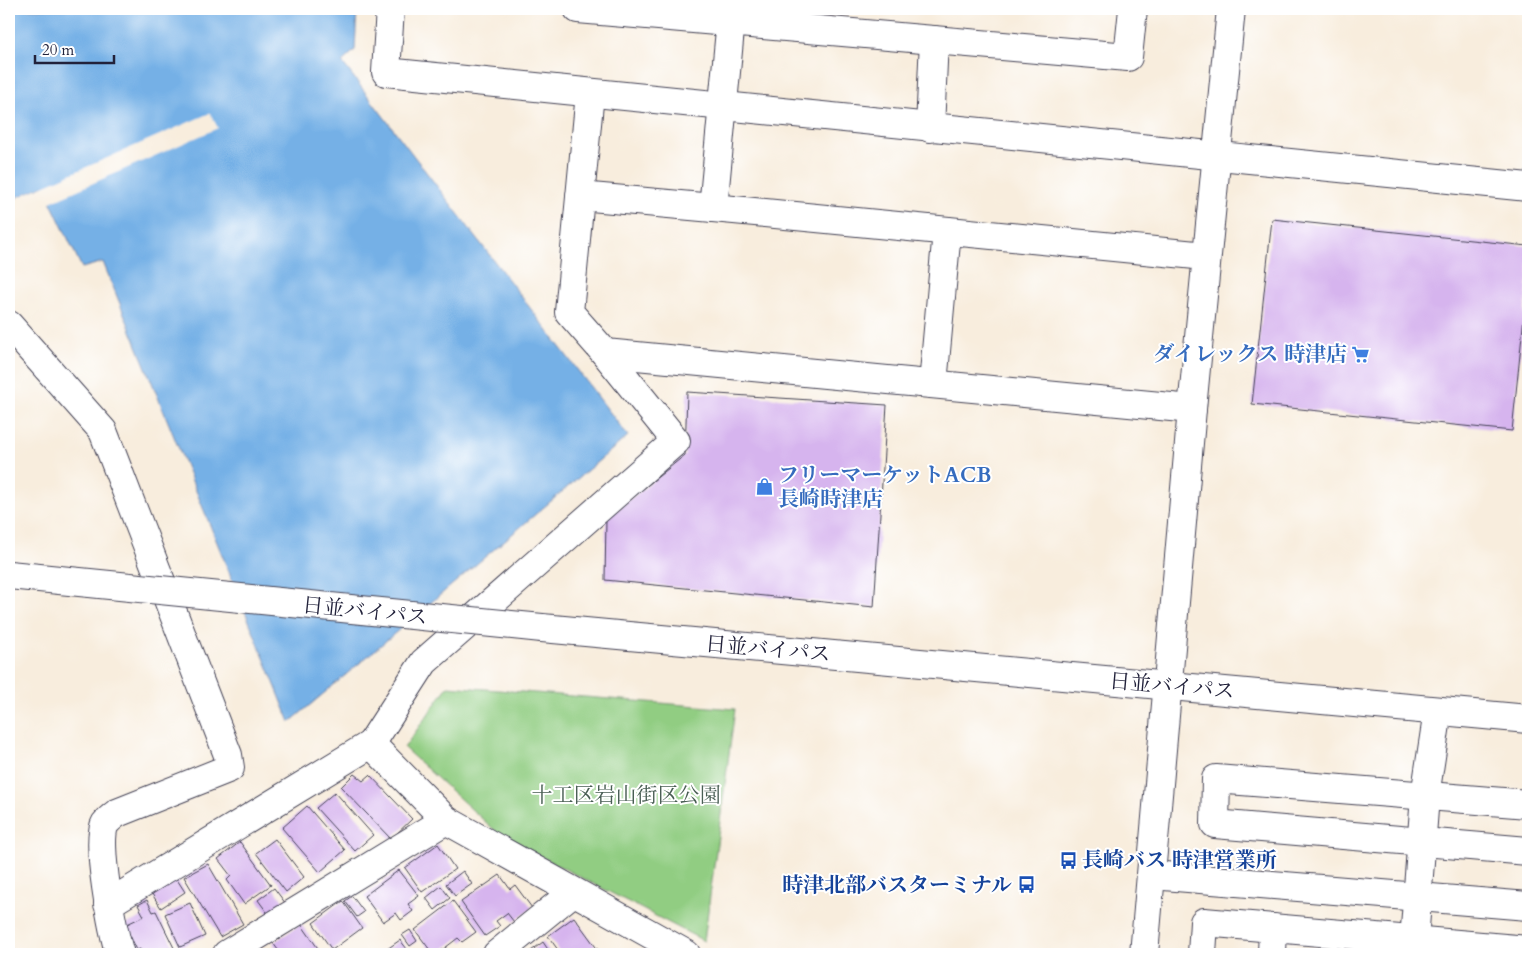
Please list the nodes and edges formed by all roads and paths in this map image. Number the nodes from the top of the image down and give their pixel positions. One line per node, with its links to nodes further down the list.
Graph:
1 (390, 9): 7 (main road)
2 (578, 9): 5 (main road)
3 (1133, 9): 6 (main road)
4 (1230, 9): 10 (main road)
5 (732, 15): 6 (main road); 8 (main road)
6 (934, 40): 9 (main road)
7 (590, 93): 8 (main road); 12 (main road)
8 (723, 106): 9 (main road); 13 (main road)
9 (930, 128): 10 (main road)
10 (1215, 157): 11 (main road); 15 (main road)
11 (1528, 187)
12 (580, 196): 13 (main road); 17 (main road)
13 (713, 208): 14 (main road)
14 (947, 231): 15 (main road); 18 (main road)
15 (1206, 256): 19 (main road)
16 (9, 324): 33 (main road)
17 (604, 353): 18 (main road); 24 (main road)
18 (932, 384): 19 (main road)
19 (1192, 409): 21 (main road)
20 (9, 575): 21 (main road, 日並バイパス, bridge)
21 (1167, 685): 22 (main road, 日並バイパス); 30 (main road)
22 (1438, 711): 23 (main road, 日並バイパス); 25 (main road)
23 (1528, 719)
24 (371, 744): 27 (main road); 33 (main road)
25 (1425, 796): 26 (main road); 28 (main road); 28 (main road)
26 (1528, 804)
27 (446, 820): 31 (main road); 40 (main road)
28 (1422, 842): 29 (main road); 32 (main road)
29 (1528, 851)
30 (1152, 875): 32 (main road); 43 (main road)
31 (573, 892): 41 (main road); 42 (main road)
32 (1418, 897): 34 (main road); 45 (main road)
33 (108, 904): 39 (main road)
34 (1528, 906)
35 (1273, 941): 36 (main road); 44 (main road)
36 (1339, 944): 37 (main road)
37 (1476, 950): 38 (main road)
38 (1528, 950)
39 (120, 954)
40 (228, 954)
41 (497, 954)
42 (686, 954)
43 (1144, 954)
44 (1202, 954)
45 (1413, 954)

